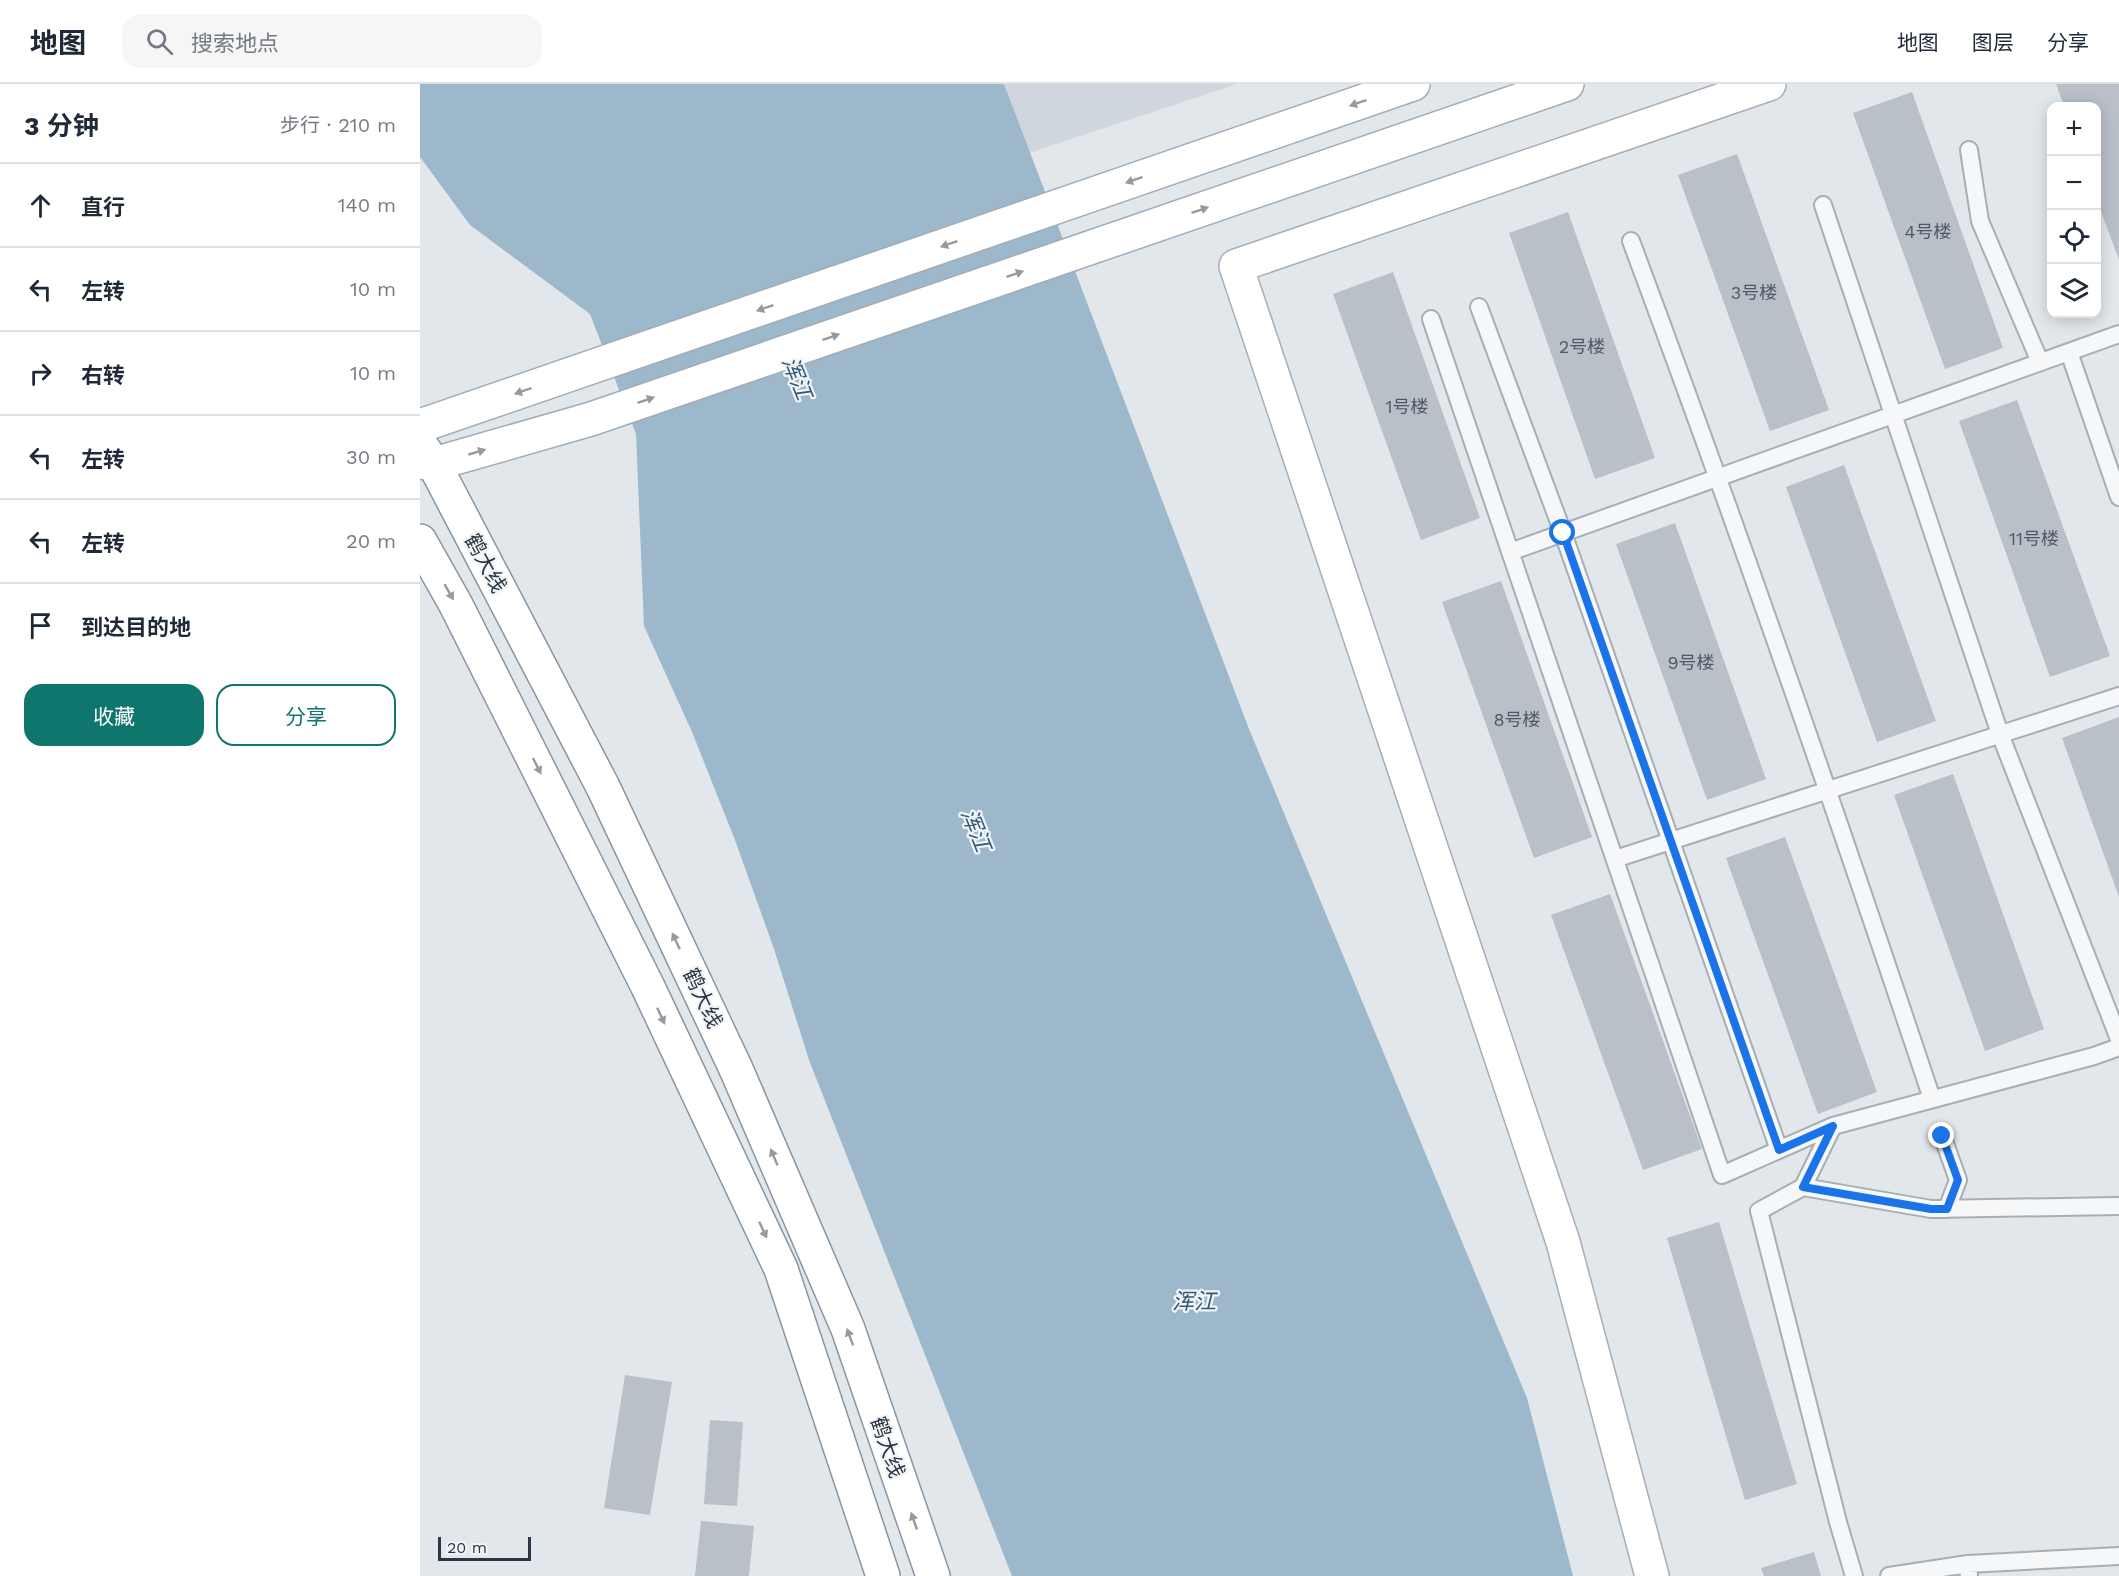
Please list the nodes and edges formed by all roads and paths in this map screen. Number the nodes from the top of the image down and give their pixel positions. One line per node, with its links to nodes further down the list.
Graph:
1 (1413, 84): 13 (main road, one-way to 13)
2 (1567, 84): 14 (main road, one-way to 2)
3 (1769, 84): 38 (main road)
4 (1970, 150): 11 (lane)
5 (1823, 205): 12 (lane)
6 (1631, 241): 15 (lane)
7 (1479, 307): 17 (lane)
8 (1431, 319): 19 (lane)
9 (2119, 334): 10 (lane)
10 (2069, 352): 11 (lane); 16 (lane)
11 (2040, 362): 12 (lane)
12 (1893, 415): 15 (lane); 21 (lane)
13 (420, 426)
14 (425, 457): 37 (main road, 鹤大线, one-way to 14)
15 (1719, 477): 17 (lane); 22 (lane)
16 (2119, 497)
17 (1563, 533): 19 (lane); 23 (lane)
18 (420, 541): 36 (main road, one-way to 36)
19 (1510, 552): 24 (lane)
20 (2119, 696): 21 (lane)
21 (2000, 734): 22 (lane); 25 (lane)
22 (1829, 790): 23 (lane); 27 (lane)
23 (1671, 841): 24 (lane); 30 (lane)
24 (1615, 859): 30 (lane)
25 (2119, 1039)
26 (2119, 1047): 27 (lane)
27 (1932, 1100): 28 (lane)
28 (1833, 1126): 30 (lane); 31 (lane)
29 (1942, 1136): 33 (lane)
30 (1779, 1150)
31 (1803, 1187): 33 (lane); 39 (lane)
32 (2119, 1206): 33 (lane)
33 (1947, 1209)
34 (2119, 1556): 35 (lane)
35 (1968, 1570): 40 (lane)
36 (883, 1576)
37 (933, 1576)
38 (1652, 1576)
39 (1854, 1576)
40 (1889, 1576)

